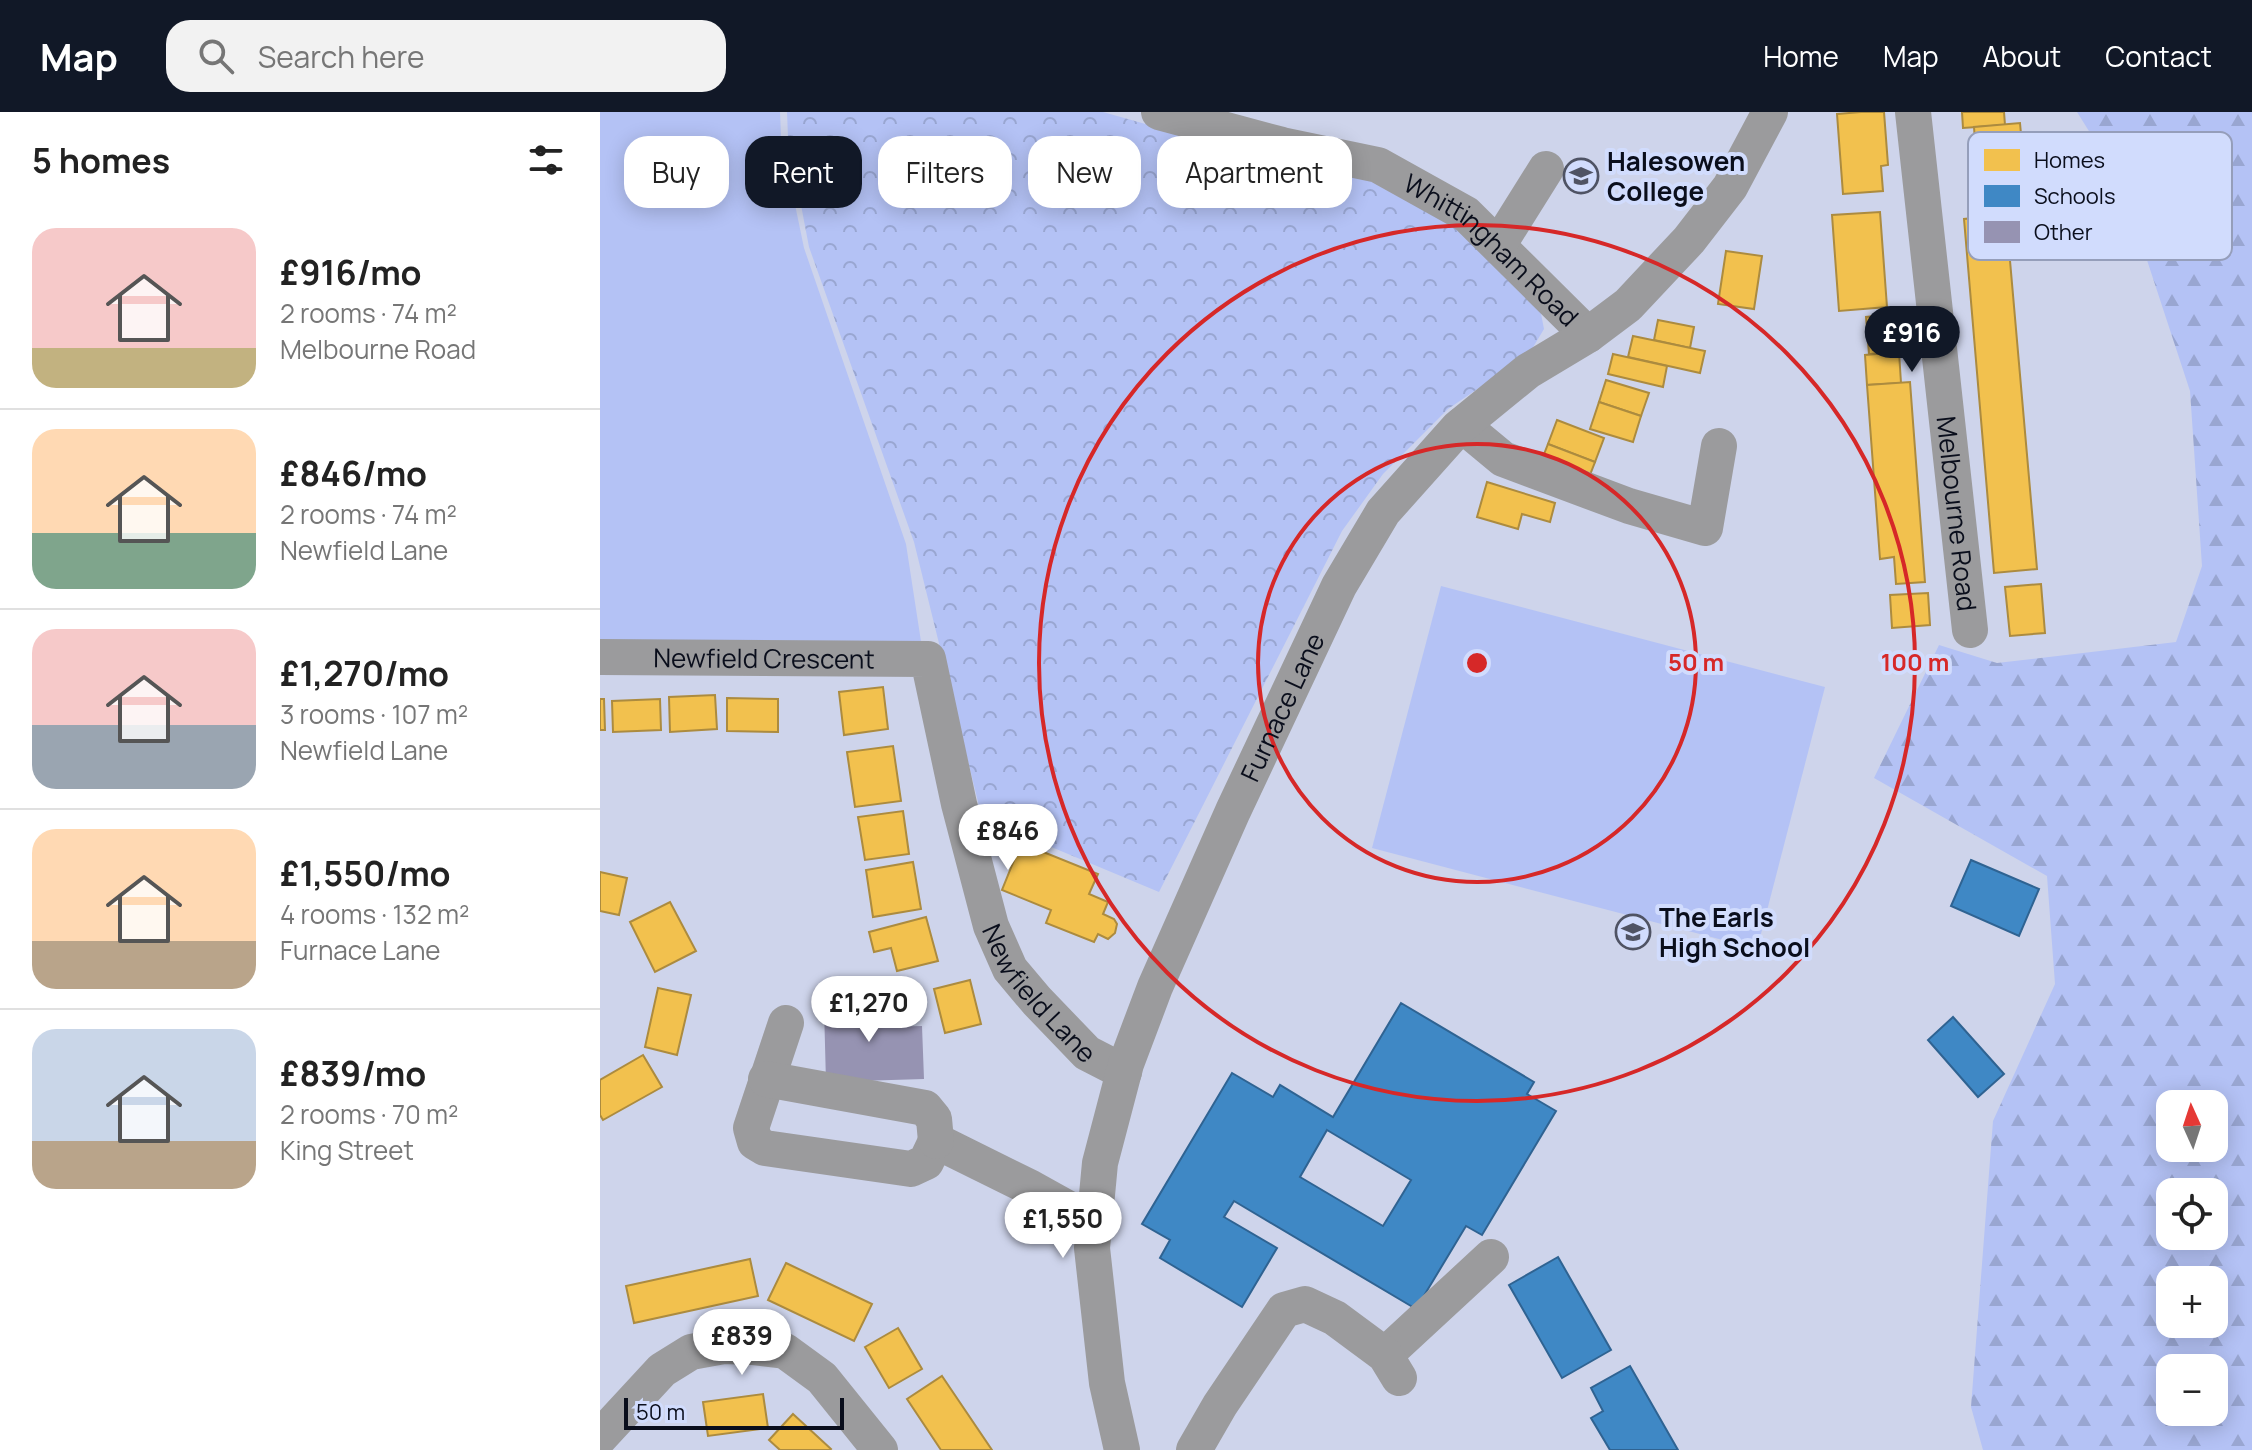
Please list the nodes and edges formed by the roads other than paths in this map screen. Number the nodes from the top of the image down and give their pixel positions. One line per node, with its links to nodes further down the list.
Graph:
1 (1159, 112): 5 (street, Whittingham Road)
2 (1770, 112): 6 (street, Furnace Lane)
3 (1913, 112): 9 (street, Melbourne Road)
4 (1546, 169): 5 (street)
5 (1499, 244): 6 (street, Whittingham Road)
6 (1588, 335): 7 (street, Furnace Lane)
7 (1462, 425): 8 (street); 13 (street, Furnace Lane)
8 (1719, 446)
9 (1970, 630)
10 (600, 657): 11 (street, Newfield Crescent)
11 (928, 659): 13 (street, Newfield Lane)
12 (786, 1023): 14 (street)
13 (1124, 1072): 16 (street, Furnace Lane)
14 (766, 1079): 15 (street); 15 (street)
15 (936, 1141): 16 (street)
16 (1094, 1223): 20 (street, Furnace Lane)
17 (1491, 1257): 21 (street)
18 (600, 1437): 19 (street)
19 (880, 1450)
20 (1122, 1450)
21 (1194, 1450)

